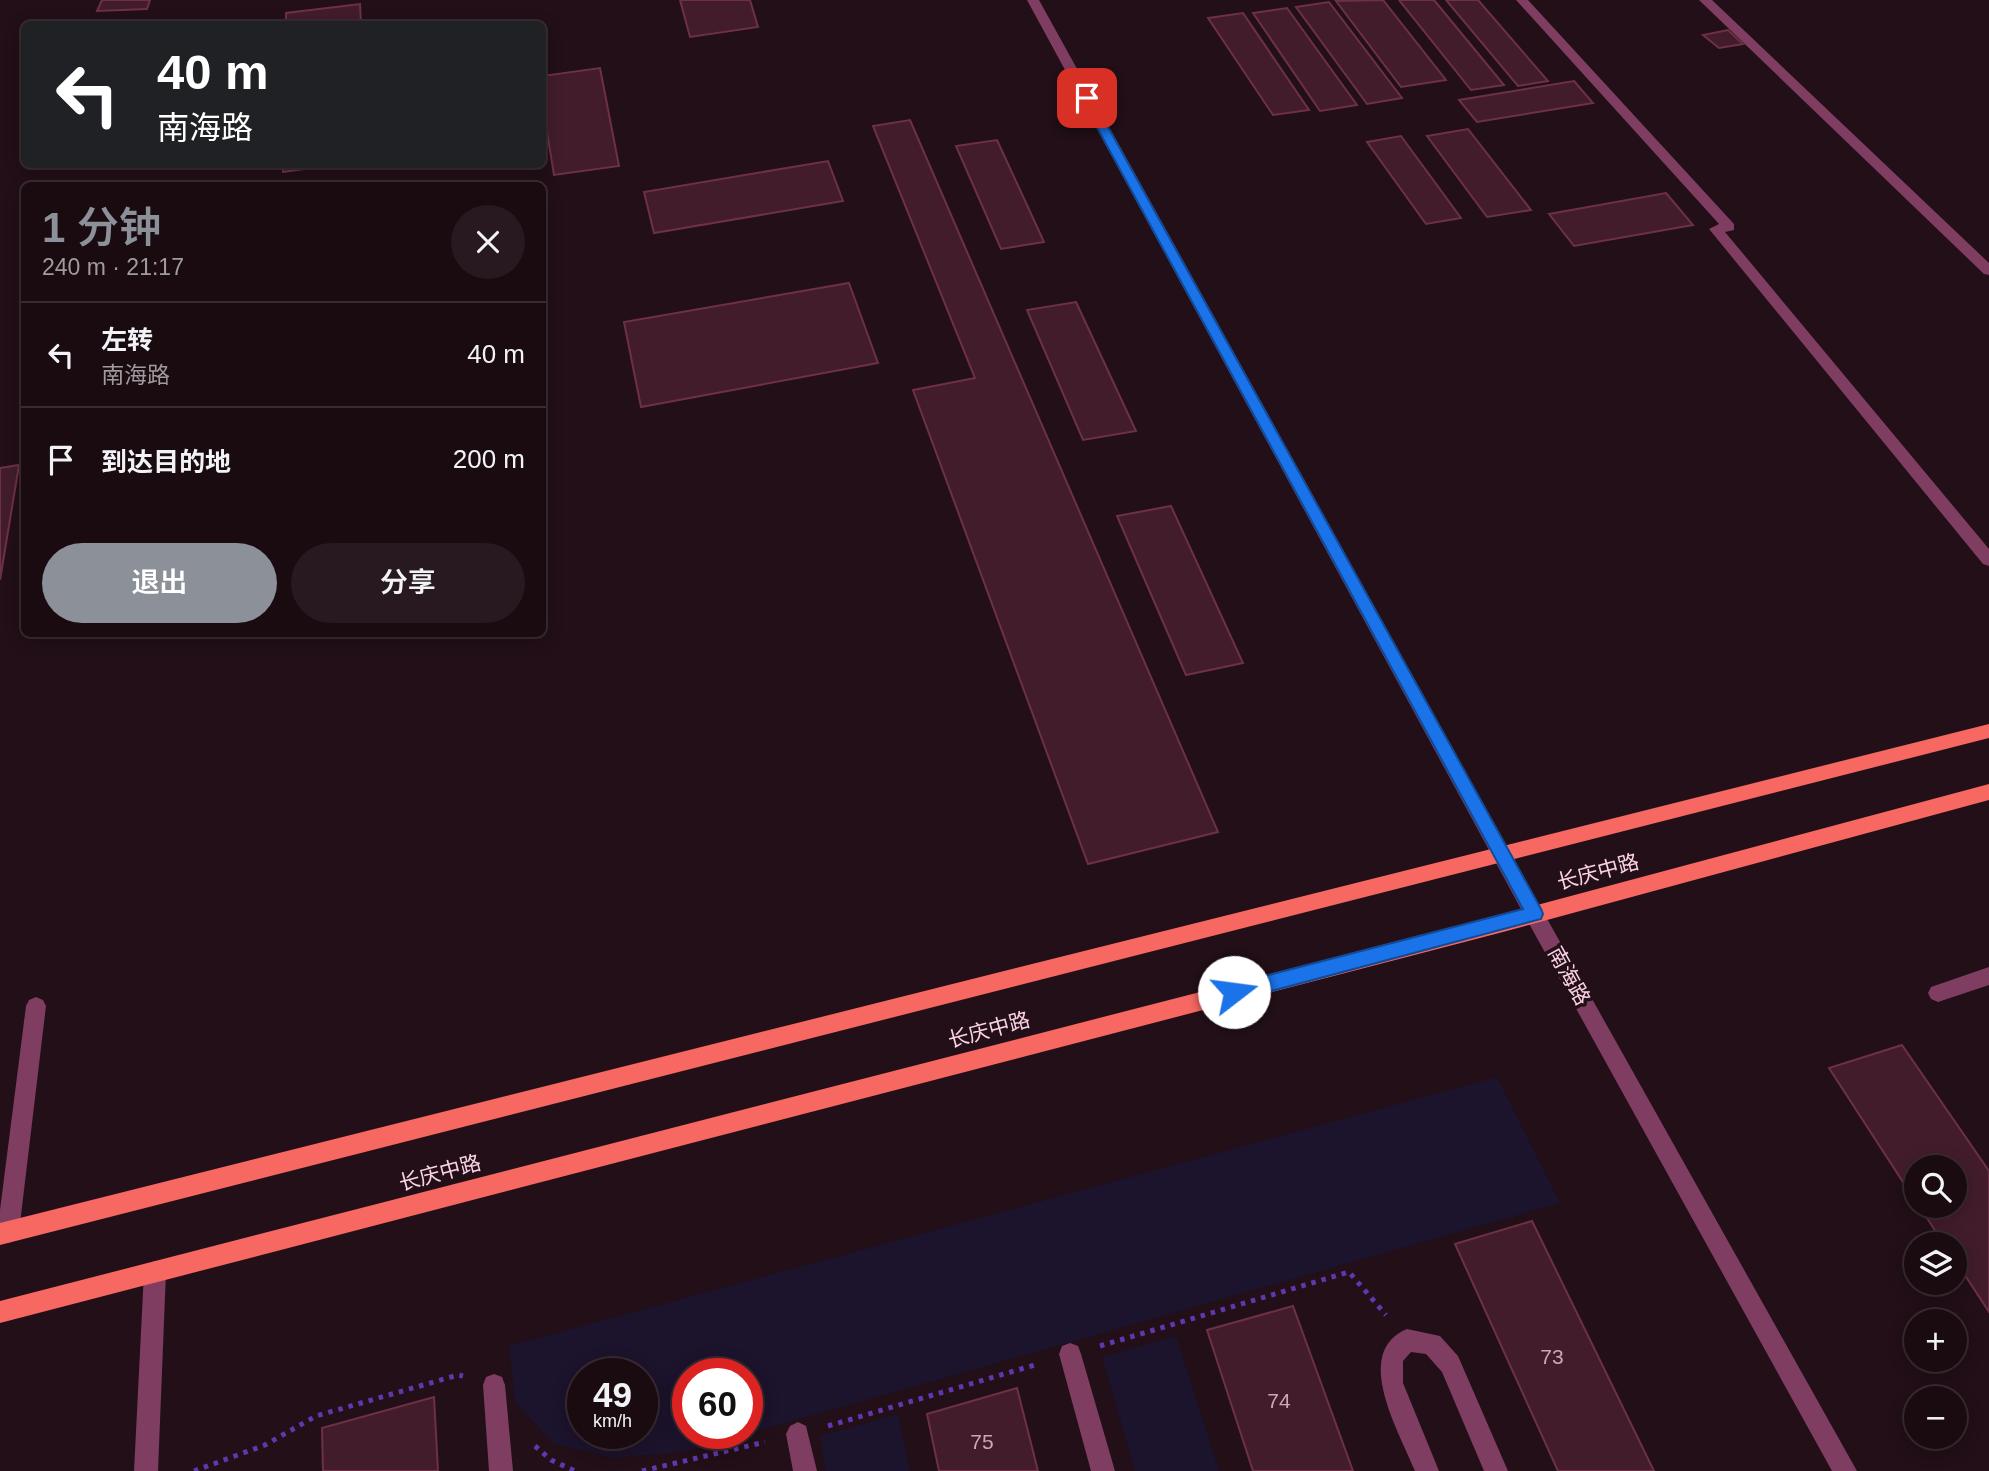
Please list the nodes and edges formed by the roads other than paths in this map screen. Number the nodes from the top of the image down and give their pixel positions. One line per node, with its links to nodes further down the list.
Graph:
1 (1033, 0): 8 (street, 南海路)
2 (1522, 0): 5 (street)
3 (1705, 0): 4 (street)
4 (1989, 271)
5 (1989, 560)
6 (1989, 731): 8 (main road, 长庆中路)
7 (1989, 792): 9 (main road, 长庆中路)
8 (1503, 855): 9 (street, 南海路); 13 (main road, 长庆中路)
9 (1535, 914): 14 (main road, 长庆中路); 25 (street, 南海路)
10 (1989, 976): 11 (street)
11 (1938, 993)
12 (36, 1006): 13 (street)
13 (4, 1233)
14 (155, 1272): 15 (main road, 长庆中路); 19 (street)
15 (0, 1312)
16 (1070, 1354): 22 (street)
17 (494, 1385): 20 (street)
18 (798, 1434): 21 (street)
19 (146, 1471)
20 (501, 1471)
21 (805, 1471)
22 (1103, 1471)
23 (1427, 1471): 24 (street)
24 (1496, 1471)
25 (1845, 1471)

